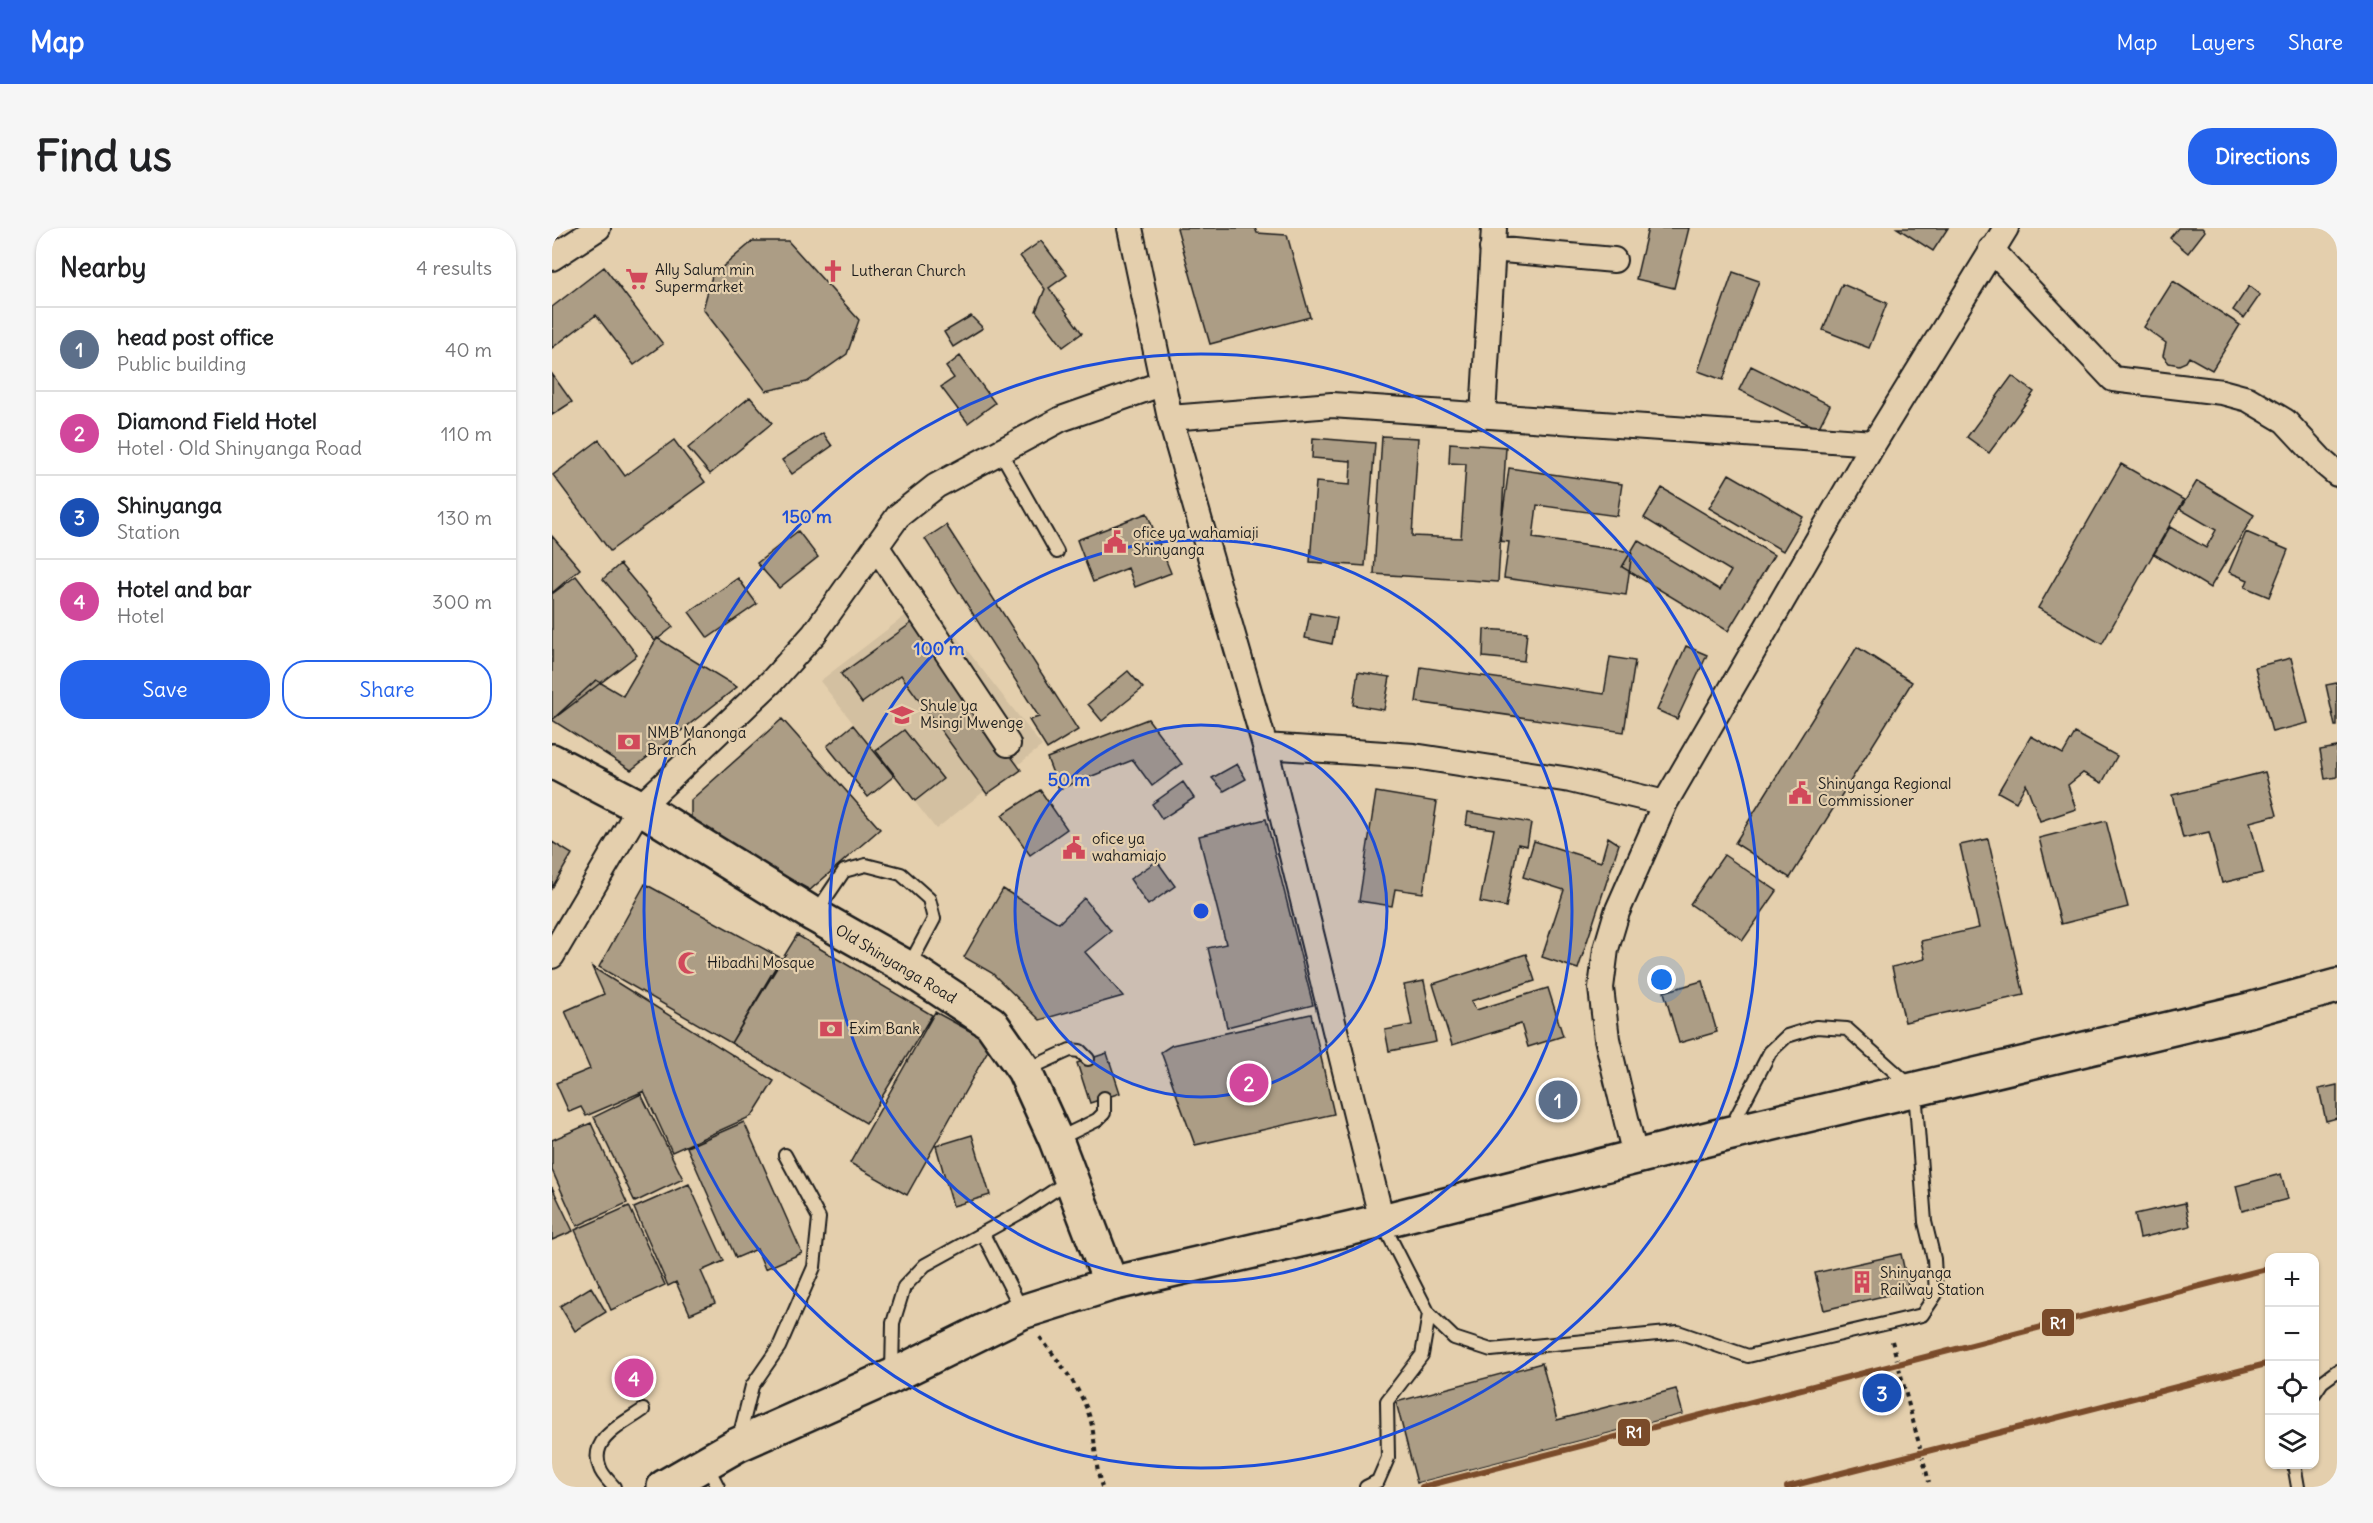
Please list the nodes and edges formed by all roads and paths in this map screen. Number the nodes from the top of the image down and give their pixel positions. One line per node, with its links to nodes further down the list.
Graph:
1 (598, 228): 6 (street)
2 (1130, 228): 8 (street)
3 (2006, 228): 5 (street)
4 (1493, 239): 7 (street); 9 (street)
5 (1991, 249): 11 (street); 13 (street)
6 (552, 258)
7 (1614, 260)
8 (1161, 384): 10 (street); 12 (street)
9 (1483, 416): 10 (street); 11 (street)
10 (1170, 418): 17 (street)
11 (1874, 443): 19 (street)
12 (1000, 451): 14 (street); 15 (lane)
13 (2337, 474)
14 (876, 546): 16 (street); 20 (street)
15 (1058, 552)
16 (1008, 744)
17 (1265, 746): 19 (street); 34 (street)
18 (552, 761): 20 (main road, Old Shinyanga Road)
19 (1665, 803): 32 (street)
20 (640, 807): 21 (main road, Old Shinyanga Road); 22 (street)
21 (814, 915): 23 (main road, Old Shinyanga Road); 23 (lane)
22 (552, 956)
23 (908, 968): 26 (main road, Old Shinyanga Road)
24 (2337, 986): 27 (main road)
25 (1088, 1059): 26 (lane)
26 (1024, 1070): 30 (main road, Old Shinyanga Road)
27 (1915, 1090): 29 (main road); 29 (lane); 38 (lane)
28 (1104, 1098): 30 (lane)
29 (1727, 1134): 32 (main road)
30 (1056, 1140): 33 (main road, Old Shinyanga Road)
31 (785, 1155): 44 (lane)
32 (1635, 1156): 34 (main road)
33 (1071, 1179): 35 (lane); 36 (main road, Old Shinyanga Road)
34 (1382, 1221): 36 (main road); 38 (lane)
35 (983, 1234): 37 (lane); 41 (lane)
36 (1111, 1284): 37 (main road)
37 (1022, 1312): 41 (main road); 50 (path)
38 (1429, 1314): 51 (lane)
39 (1892, 1341): 47 (path)
40 (2337, 1371): 42 (lane)
41 (892, 1376): 44 (main road)
42 (2319, 1386)
43 (643, 1410): 48 (lane)
44 (737, 1445): 46 (main road)
45 (2295, 1469): 52 (lane)
46 (712, 1475): 49 (main road)
47 (1929, 1482)
48 (614, 1487)
49 (664, 1487)
50 (1102, 1487)
51 (1366, 1487)
52 (2298, 1487)

